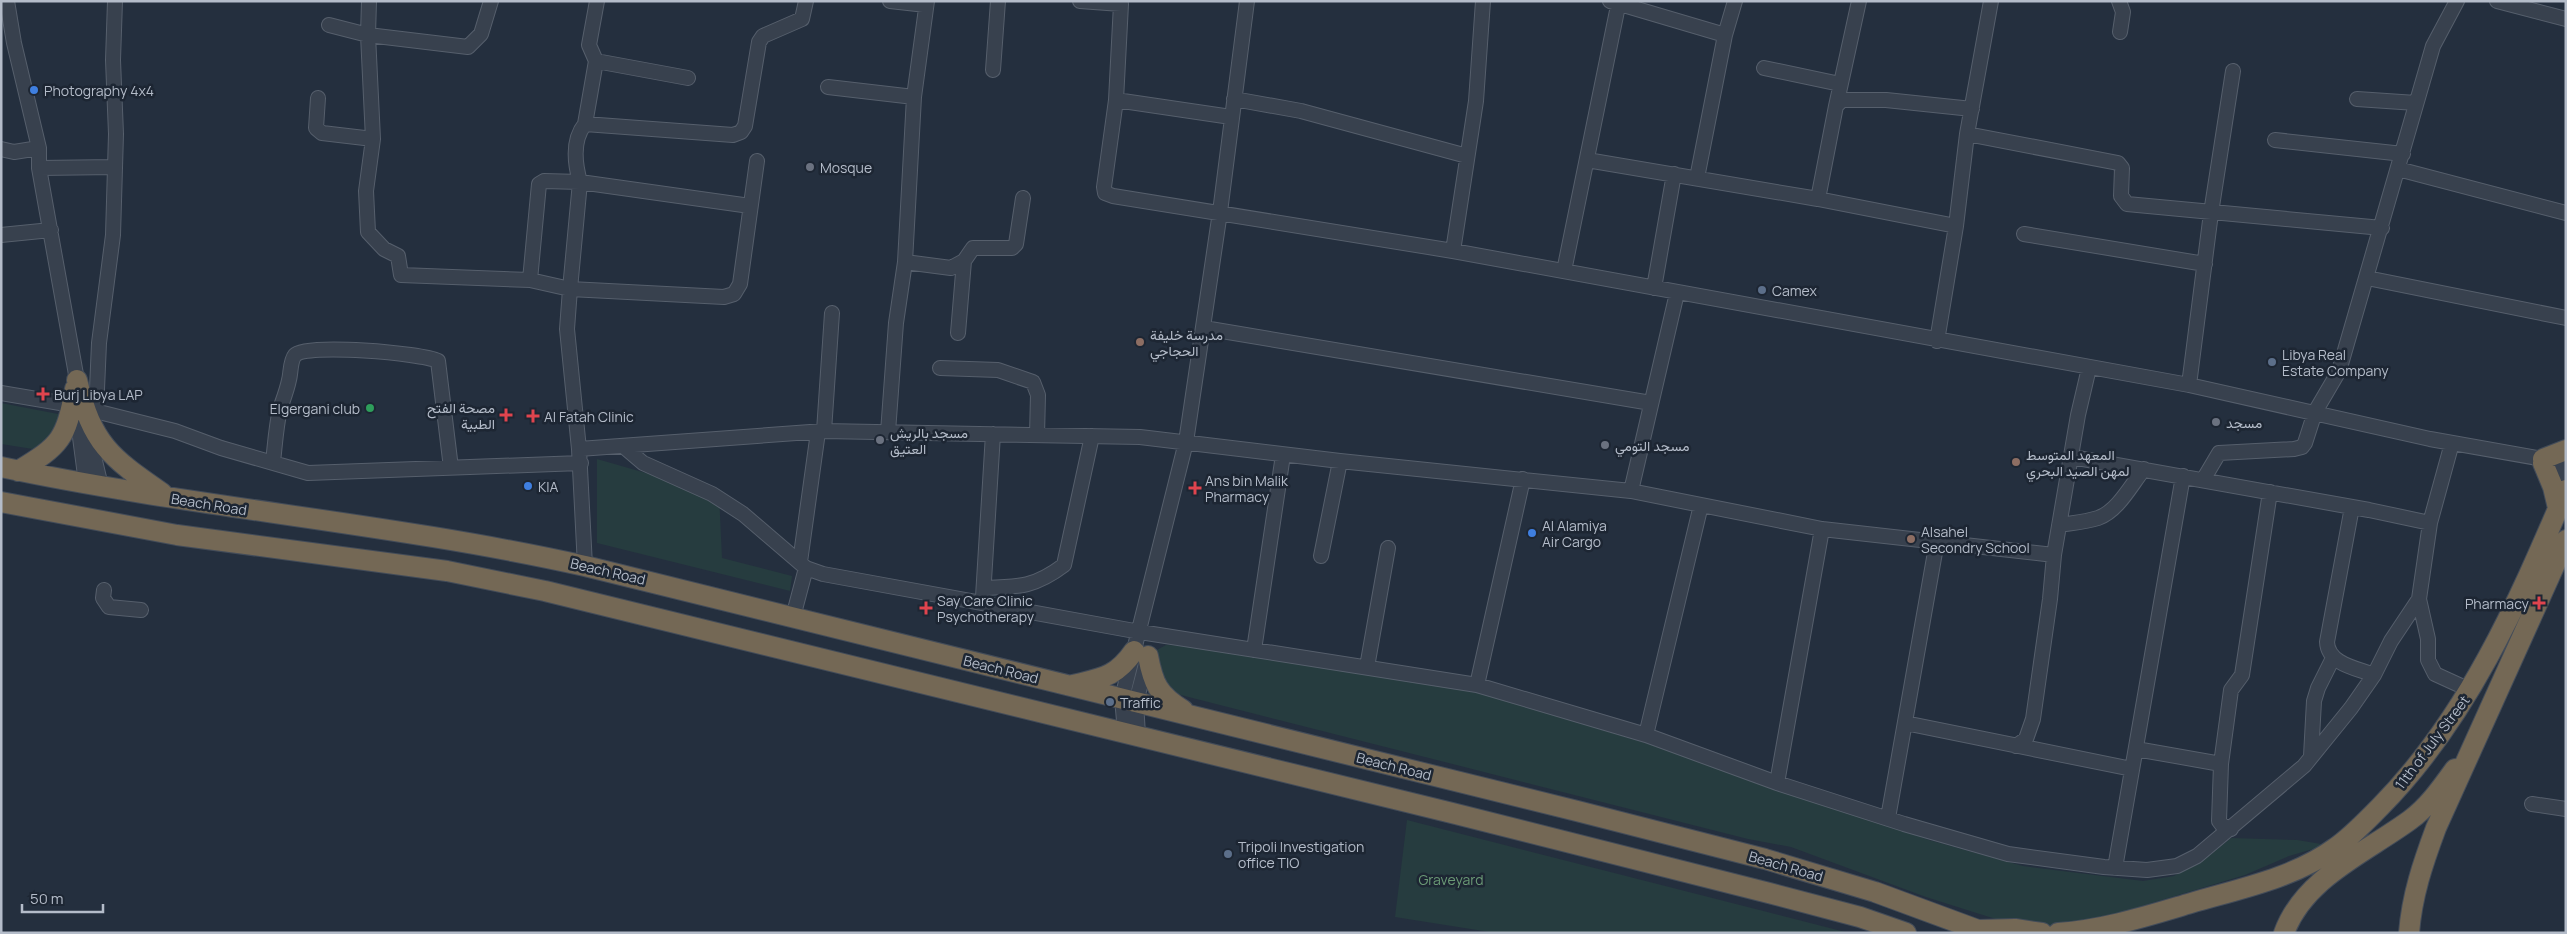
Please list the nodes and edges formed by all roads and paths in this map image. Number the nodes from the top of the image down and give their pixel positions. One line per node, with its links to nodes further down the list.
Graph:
1 (7, 1): 46 (street)
2 (116, 1): 52 (street)
3 (369, 1): 24 (street)
4 (491, 1): 24 (street)
5 (597, 1): 26 (street)
6 (806, 1): 42 (street)
7 (890, 1): 19 (street)
8 (998, 1): 28 (street)
9 (1080, 1): 20 (street)
10 (1246, 1): 35 (street)
11 (1483, 1): 49 (street)
12 (1735, 1): 25 (street)
13 (1859, 1): 31 (street)
14 (1991, 1): 40 (street)
15 (2119, 1): 23 (street)
16 (2457, 1): 38 (street)
17 (2497, 1): 21 (street)
18 (1615, 2): 25 (street); 50 (street)
19 (926, 3): 33 (street)
20 (1121, 3): 37 (street)
21 (2566, 19)
22 (329, 25): 24 (street)
23 (2120, 32)
24 (368, 34): 44 (street)
25 (1725, 35): 56 (street)
26 (596, 61): 30 (street); 42 (street)
27 (1764, 68): 31 (street)
28 (993, 70)
29 (2233, 71): 62 (street)
30 (688, 78)
31 (1840, 84): 39 (street)
32 (828, 86): 33 (street)
33 (914, 97): 71 (street)
34 (318, 98): 44 (street)
35 (1234, 99): 41 (street); 49 (street)
36 (2357, 99): 38 (street)
37 (1116, 100): 41 (street); 61 (street)
38 (2416, 103): 48 (street)
39 (1836, 106): 40 (street); 59 (street)
40 (1972, 109): 43 (street)
41 (1231, 117): 61 (street)
42 (585, 124): 57 (street)
43 (1967, 134): 62 (street); 64 (street)
44 (374, 139): 75 (street)
45 (2275, 140): 48 (street)
46 (39, 148): 47 (street); 53 (street)
47 (1, 149)
48 (2403, 154): 54 (street)
49 (1467, 156): 69 (street)
50 (1587, 160): 55 (street); 73 (street)
51 (757, 161): 60 (street)
52 (115, 167): 53 (street); 90 (street)
53 (39, 168): 66 (street)
54 (2398, 169): 63 (street); 65 (street)
55 (1674, 174): 56 (street); 77 (street)
56 (1698, 178): 59 (street)
57 (580, 182): 60 (street); 75 (street); 76 (street)
58 (1023, 198): 70 (street)
59 (1818, 199): 64 (street)
60 (750, 206): 76 (street)
61 (1220, 212): 69 (street); 81 (street)
62 (2211, 213): 65 (street); 72 (street)
63 (2566, 214)
64 (1956, 226): 83 (street)
65 (2382, 228): 74 (street)
66 (51, 230): 68 (street); 86 (street)
67 (2024, 234): 72 (street)
68 (1, 235)
69 (1453, 252): 73 (street)
70 (964, 260): 71 (street); 82 (street)
71 (905, 262): 93 (street)
72 (2205, 264): 87 (street)
73 (1564, 271): 77 (street)
74 (2367, 278): 80 (street); 91 (street)
75 (530, 280): 76 (street)
76 (570, 288): 100 (street)
77 (1654, 288): 78 (street)
78 (1677, 293): 83 (street); 89 (street)
79 (832, 313): 92 (street)
80 (2566, 318)
81 (1204, 328): 89 (street); 97 (street)
82 (958, 333)
83 (1937, 341): 85 (street)
84 (940, 368): 95 (street)
85 (2089, 368): 87 (street); 103 (street)
86 (77, 380): 90 (highway)
87 (2189, 385): 91 (street)
88 (1, 393): 90 (street)
89 (1651, 403): 117 (street)
90 (83, 410): 106 (street); 110 (highway); 116 (street); 119 (highway)
91 (2315, 412): 98 (street); 115 (street)
92 (821, 432): 93 (street); 99 (street); 132 (street)
93 (888, 432): 94 (street)
94 (993, 434): 95 (street); 134 (street)
95 (1037, 435): 96 (street)
96 (1092, 436): 97 (street); 134 (street)
97 (1186, 442): 102 (street); 140 (street)
98 (2452, 443): 104 (street); 124 (street)
99 (623, 446): 100 (street); 132 (street)
100 (580, 449): 108 (street)
101 (2566, 450): 104 (highway)
102 (1283, 454): 105 (street); 141 (street)
103 (2072, 457): 111 (street); 125 (street)
104 (2542, 460): 107 (street); 114 (street); 120 (highway)
105 (1340, 461): 113 (street); 131 (street)
106 (273, 462): 109 (street); 109 (street)
107 (2566, 463)
108 (581, 464): 109 (street); 133 (street)
109 (451, 468)
110 (10, 469): 116 (highway, Beach Road)
111 (2144, 469): 112 (street); 125 (street)
112 (2184, 476): 115 (street); 154 (street)
113 (1523, 479): 117 (street); 145 (street)
114 (2566, 479)
115 (2203, 480): 118 (street)
116 (94, 484): 119 (highway, Beach Road)
117 (1631, 491): 122 (street)
118 (2270, 492): 123 (street); 157 (street)
119 (169, 498): 133 (highway, Beach Road)
120 (2562, 499): 147 (highway, 11th of July Street)
121 (1, 502): 151 (highway)
122 (1701, 505): 126 (street); 152 (street)
123 (2352, 507): 124 (street); 142 (street)
124 (2430, 523): 136 (street)
125 (2059, 525): 130 (street)
126 (1822, 529): 128 (street); 159 (street)
127 (2566, 540): 155 (highway, 11th of July Street)
128 (1937, 541): 130 (street); 150 (street)
129 (1388, 548): 143 (street)
130 (2054, 555): 153 (street)
131 (1321, 556)
132 (803, 565): 137 (street); 139 (street)
133 (585, 566): 139 (highway, Beach Road)
134 (984, 588): 137 (street)
135 (104, 590): 138 (street)
136 (2419, 599): 144 (street); 147 (street)
137 (983, 603): 140 (street)
138 (141, 610)
139 (793, 617): 146 (highway, Beach Road)
140 (1140, 644): 141 (street); 146 (highway); 148 (street); 149 (highway)
141 (1254, 650): 143 (street)
142 (2333, 658): 144 (street); 156 (street)
143 (1367, 667): 145 (street)
144 (2374, 675): 156 (street)
145 (1477, 685): 152 (street)
146 (1069, 686): 148 (highway, Beach Road)
147 (2470, 690): 164 (highway, 11th of July Street)
148 (1129, 700): 149 (highway, Beach Road); 151 (street)
149 (1193, 716): 166 (highway, Beach Road)
150 (1905, 723): 153 (street); 162 (street)
151 (1132, 733): 167 (highway)
152 (1646, 735): 159 (street)
153 (2016, 746): 158 (street)
154 (2136, 749): 157 (street); 158 (street)
155 (2470, 751): 171 (highway); 172 (highway, 11th of July Street)
156 (2311, 756): 163 (street)
157 (2221, 764): 163 (street)
158 (2132, 770): 165 (street)
159 (1777, 783): 162 (street)
160 (2532, 804): 161 (street)
161 (2566, 809)
162 (1888, 818): 165 (street)
163 (2231, 829): 165 (street)
164 (2334, 849): 169 (highway, 11th of July Street); 170 (highway)
165 (2115, 868)
166 (1982, 931): 168 (highway)
167 (1906, 933)
168 (2042, 933)
169 (2058, 933)
170 (2274, 933)
171 (2284, 933)
172 (2409, 933)

